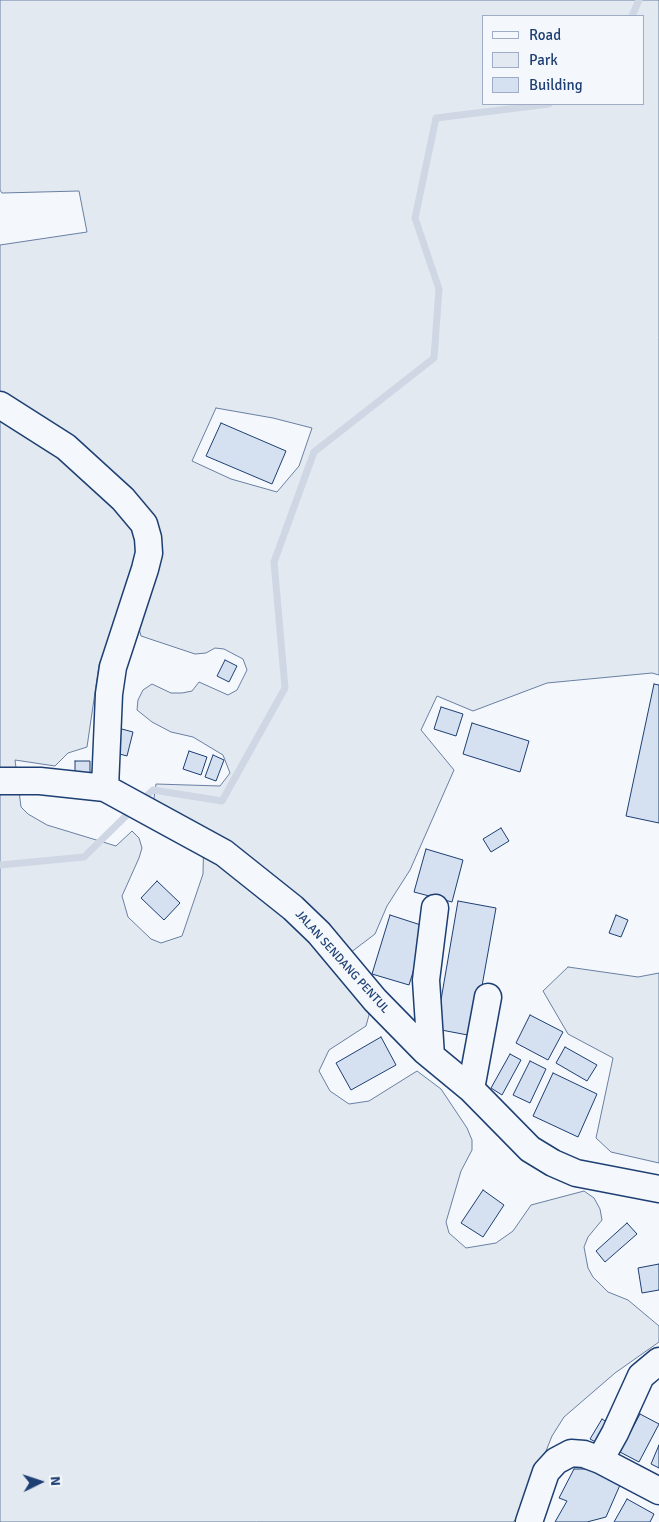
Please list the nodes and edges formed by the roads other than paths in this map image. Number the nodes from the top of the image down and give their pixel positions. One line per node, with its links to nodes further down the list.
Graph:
1 (0, 405): 3 (street)
2 (0, 781): 3 (street, JALAN SENDANG PENTUL)
3 (115, 793): 6 (street, JALAN SENDANG PENTUL)
4 (435, 908): 6 (street)
5 (488, 998): 7 (street)
6 (431, 1056): 7 (street, JALAN SENDANG PENTUL)
7 (471, 1089): 8 (street, JALAN SENDANG PENTUL)
8 (659, 1189)
9 (659, 1361): 10 (street)
10 (600, 1460): 11 (street); 12 (street)
11 (659, 1491)
12 (529, 1522)

